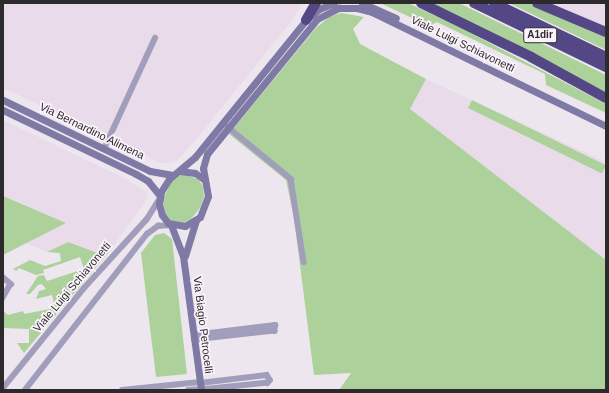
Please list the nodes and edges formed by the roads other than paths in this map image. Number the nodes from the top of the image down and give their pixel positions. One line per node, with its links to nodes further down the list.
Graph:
1 (316, 3): 8 (highway)
2 (334, 3): 8 (street, Viale Luigi Schiavonetti)
3 (362, 3): 16 (street, Viale Luigi Schiavonetti)
4 (421, 3): 13 (highway)
5 (474, 3): 12 (highway, A1dir)
6 (494, 3): 11 (highway, A1dir)
7 (537, 3): 9 (highway)
8 (306, 20): 20 (street, Viale Luigi Schiavonetti)
9 (606, 32)
10 (155, 38): 19 (street)
11 (606, 57)
12 (606, 67)
13 (606, 98)
14 (3, 100): 19 (street, Via Bernardino Alimena)
15 (3, 110): 22 (street, Via Bernardino Alimena)
16 (606, 121)
17 (606, 126): 18 (street, Viale Luigi Schiavonetti)
18 (228, 127): 21 (street, Viale Luigi Schiavonetti); 25 (street)
19 (104, 149): 20 (street, Via Bernardino Alimena)
20 (175, 174): 21 (street); 22 (street, Viale Luigi Schiavonetti)
21 (205, 180): 23 (street, Viale Luigi Schiavonetti)
22 (160, 198): 24 (street); 32 (street, Viale Luigi Schiavonetti)
23 (196, 221): 24 (street); 26 (street, Via Biagio Petrocelli)
24 (171, 225): 26 (street, Via Biagio Petrocelli); 33 (street)
25 (304, 262)
26 (184, 263): 30 (street, Via Biagio Petrocelli)
27 (3, 276): 28 (street)
28 (3, 298)
29 (254, 330): 30 (street)
30 (194, 338): 31 (street, Via Biagio Petrocelli)
31 (200, 387): 31 (street); 34 (street); 35 (street)
32 (3, 388)
33 (25, 390)
34 (122, 390)
35 (188, 390)

